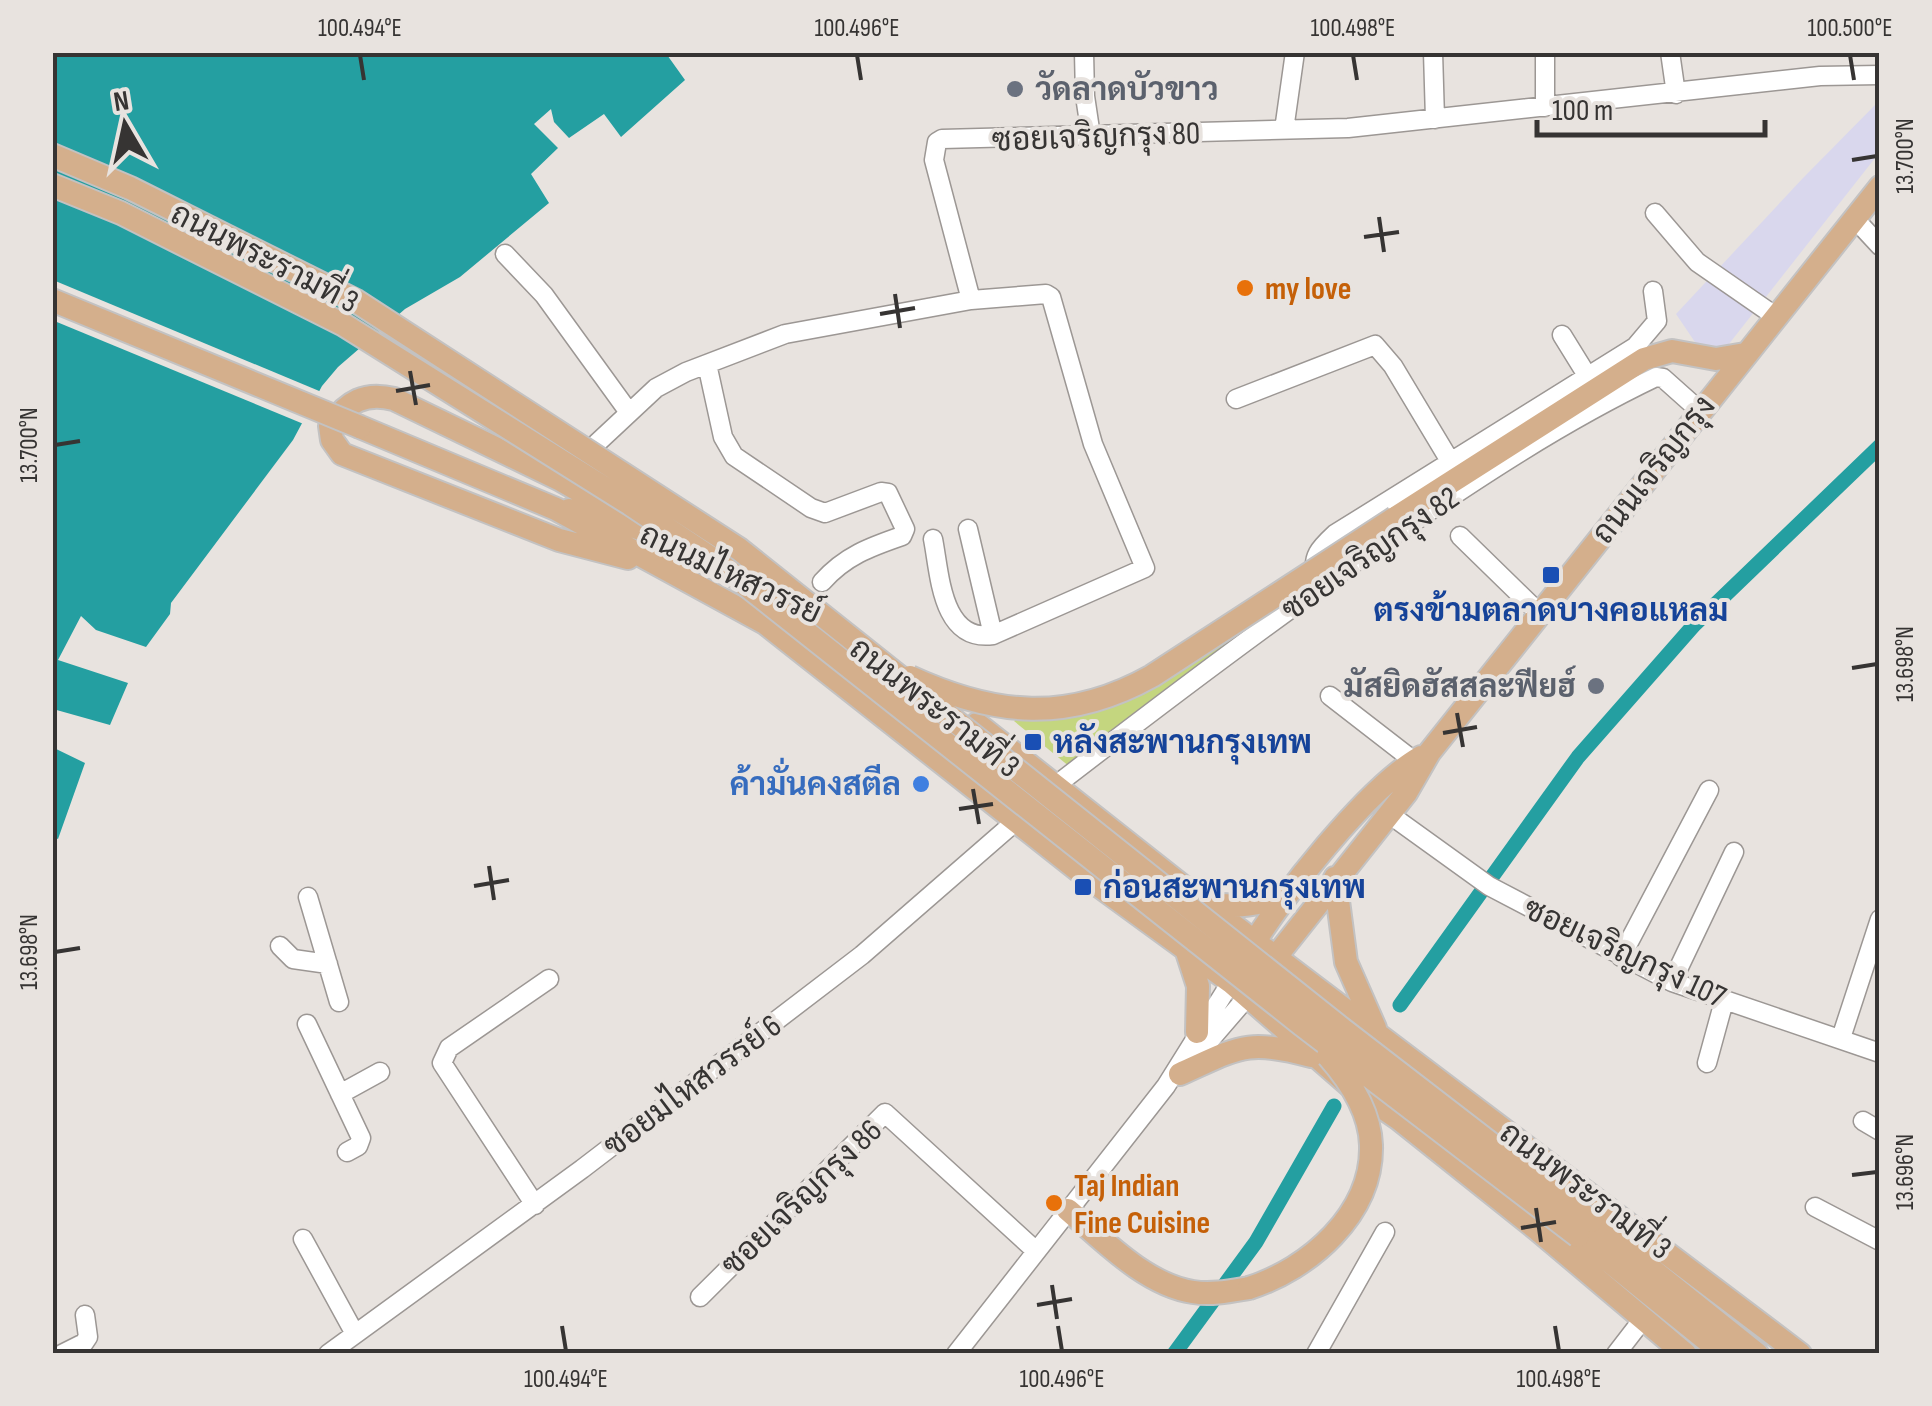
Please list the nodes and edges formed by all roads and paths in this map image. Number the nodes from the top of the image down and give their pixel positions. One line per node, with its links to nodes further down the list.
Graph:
1 (1084, 52): 11 (street)
2 (1294, 52): 10 (street)
3 (1434, 52): 9 (street)
4 (1545, 52): 8 (street)
5 (1670, 52): 7 (street)
6 (1880, 75): 7 (street, ซอยเจริญกรุง 80)
7 (1676, 94): 8 (street, ซอยเจริญกรุง 80)
8 (1545, 107): 9 (street, ซอยเจริญกรุง 80)
9 (1435, 119): 10 (street, ซอยเจริญกรุง 80)
10 (1284, 130): 11 (street, ซอยเจริญกรุง 80)
11 (1090, 136): 21 (street, ซอยเจริญกรุง 80)
12 (52, 155): 42 (main road, ถนนพระรามที่ 3, bridge)
13 (52, 185): 67 (main road, ถนนพระรามที่ 3, bridge)
14 (1880, 187): 16 (main road, ถนนเจริญกรุง)
15 (1656, 213): 22 (street)
16 (1854, 218): 17 (street); 22 (main road, ถนนเจริญกรุง)
17 (1880, 246)
18 (504, 254): 29 (street)
19 (1653, 291): 26 (street)
20 (52, 300): 32 (main road, ถนนมไหสวรรย์, bridge)
21 (971, 300): 25 (street); 41 (street)
22 (1775, 316): 24 (main road, ถนนเจริญกรุง)
23 (1562, 336): 26 (street)
24 (1745, 354): 28 (main road, ถนนเจริญกรุง); 42 (main road, bridge)
25 (707, 364): 29 (street); 38 (street)
26 (1588, 377): 30 (street)
27 (1236, 399): 30 (street)
28 (1700, 410): 39 (street, ซอยเจริญกรุง 82); 40 (main road, ถนนเจริญกรุง)
29 (628, 412): 31 (street)
30 (1450, 460): 39 (street)
31 (559, 479): 34 (main road); 37 (main road)
32 (556, 509): 34 (main road, ถนนมไหสวรรย์); 37 (main road, ถนนมไหสวรรย์)
33 (968, 529): 41 (street)
34 (646, 530): 45 (main road, ถนนมไหสวรรย์)
35 (1460, 536): 40 (street)
36 (934, 538): 41 (street)
37 (651, 561): 48 (main road, ถนนมไหสวรรย์)
38 (822, 582)
39 (1321, 585): 45 (street, ซอยเจริญกรุง 82)
40 (1540, 614): 44 (main road, ถนนเจริญกรุง)
41 (993, 635)
42 (879, 664): 83 (main road, ถนนพระรามที่ 3, bridge)
43 (1330, 696): 44 (street)
44 (1421, 757): 47 (main road, ถนนเจริญกรุง); 51 (main road, ถนนเจริญกรุง)
45 (1055, 786): 53 (main road, ถนนมไหสวรรย์)
46 (1709, 790): 59 (street)
47 (1390, 814): 50 (main road, ถนนเจริญกรุง); 59 (street, ซอยเจริญกรุง 107)
48 (1016, 821): 57 (main road, ถนนมไหสวรรย์); 80 (street, ซอยมไหสวรรย์ 6)
49 (1734, 852): 62 (street)
50 (1335, 878): 58 (main road, ถนนเจริญกรุง); 69 (main road)
51 (1294, 888): 53 (main road); 55 (main road, ถนนเจริญกรุง)
52 (308, 897): 60 (street)
53 (1205, 904): 55 (main road, ถนนมไหสวรรย์)
54 (1880, 919): 70 (street)
55 (1256, 940): 58 (main road, ถนนมไหสวรรย์); 63 (main road, ถนนเจริญกรุง)
56 (280, 946): 60 (street)
57 (1186, 949): 63 (main road, ถนนมไหสวรรย์); 68 (main road)
58 (1275, 955): 63 (main road, ถนนเจริญกรุง); 69 (main road, ถนนพระรามที่ 3)
59 (1622, 956): 62 (street, ซอยเจริญกรุง 107)
60 (328, 964): 65 (street)
61 (549, 979): 80 (street)
62 (1672, 982): 64 (street, ซอยเจริญกรุง 107)
63 (1239, 989): 68 (street, ถนนเจริญกรุง); 72 (main road, ถนนพระรามที่ 3); 75 (street, ถนนเจริญกรุง)
64 (1724, 1000): 70 (street, ซอยเจริญกรุง 107); 73 (street)
65 (338, 1002)
66 (306, 1024): 77 (street)
67 (1301, 1024): 82 (main road, bridge); 83 (main road, ถนนพระรามที่ 3, bridge)
68 (1198, 1032): 75 (street, ถนนเจริญกรุง)
69 (1378, 1034): 76 (main road, ถนนพระรามที่ 3)
70 (1841, 1038): 71 (street, ซอยเจริญกรุง 107)
71 (1880, 1053)
72 (1319, 1058): 75 (main road); 78 (main road, ถนนพระรามที่ 3)
73 (1706, 1064)
74 (380, 1072): 77 (street)
75 (1173, 1080): 82 (street, ถนนเจริญกรุง)
76 (1440, 1080): 78 (main road); 101 (main road, ถนนพระรามที่ 3)
77 (340, 1094): 79 (street)
78 (1399, 1119): 90 (main road, ถนนพระรามที่ 3)
79 (347, 1152)
80 (534, 1205): 91 (street, ซอยมไหสวรรย์ 6)
81 (1815, 1207): 86 (street)
82 (1068, 1210): 87 (street, ถนนเจริญกรุง)
83 (1584, 1229): 99 (main road, ถนนพระรามที่ 3); 100 (main road, ถนนพระรามที่ 3)
84 (1385, 1232): 96 (street)
85 (303, 1238): 91 (street)
86 (1880, 1241)
87 (1036, 1251): 88 (street, ซอยเจริญกรุง 86); 95 (street, ถนนเจริญกรุง)
88 (700, 1296)
89 (85, 1316): 93 (street)
90 (1643, 1319): 97 (street); 98 (main road, ถนนพระรามที่ 3)
91 (356, 1334): 94 (street, ซอยมไหสวรรย์ 6)
92 (52, 1347): 93 (street)
93 (60, 1354)
94 (328, 1354)
95 (956, 1354)
96 (1316, 1354)
97 (1616, 1354)
98 (1686, 1354)
99 (1724, 1354)
100 (1757, 1354)
101 (1800, 1354)

